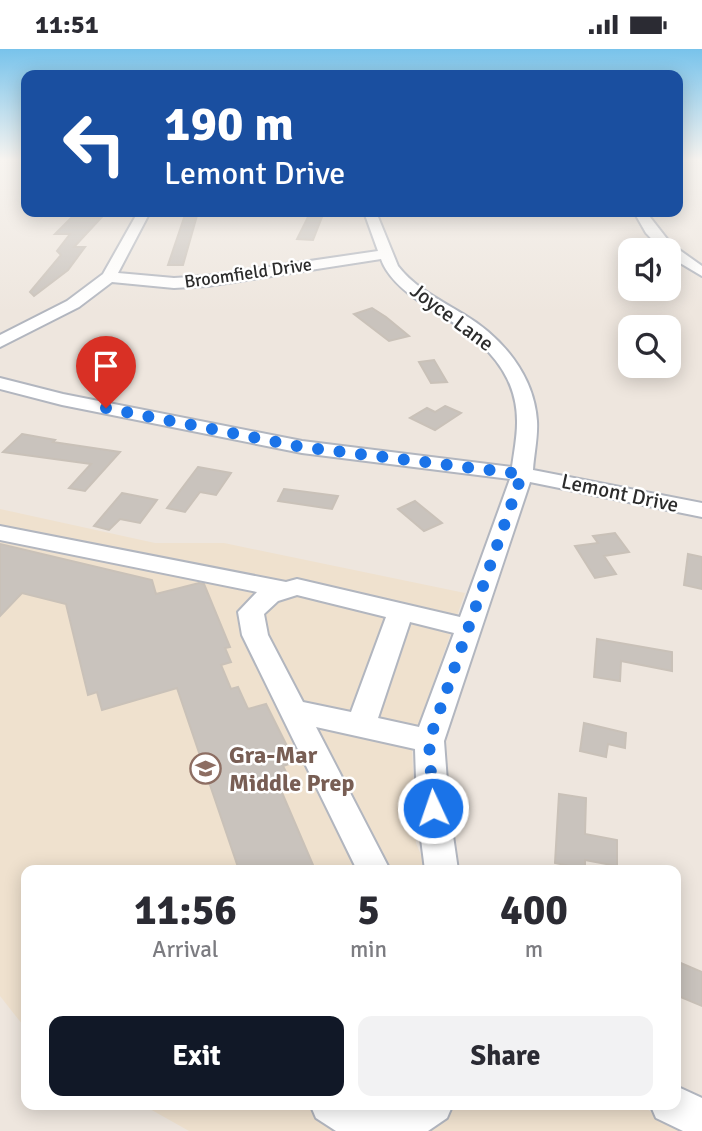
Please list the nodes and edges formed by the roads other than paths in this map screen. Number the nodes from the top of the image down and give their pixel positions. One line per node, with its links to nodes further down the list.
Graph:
1 (141, 217): 6 (street)
2 (372, 217): 4 (street, Joyce Lane)
3 (643, 217): 5 (street)
4 (386, 254): 6 (street, Broomfield Drive); 9 (street, Joyce Lane)
5 (702, 272)
6 (109, 277): 7 (street)
7 (0, 342)
8 (0, 383): 9 (street, Lemont Drive)
9 (522, 474): 10 (street, Lemont Drive); 14 (street, Joyce Lane)
10 (702, 510)
11 (0, 533): 12 (street)
12 (286, 590): 13 (street); 15 (street)
13 (401, 611): 14 (street); 16 (street)
14 (470, 628): 17 (street, Joyce Lane)
15 (293, 711): 16 (street); 18 (street)
16 (361, 725): 17 (street)
17 (429, 741): 19 (street, Joyce Lane)
18 (371, 865)
19 (441, 865)
20 (681, 1109): 23 (street)
21 (340, 1110): 22 (street)
22 (424, 1110)
23 (702, 1119)

